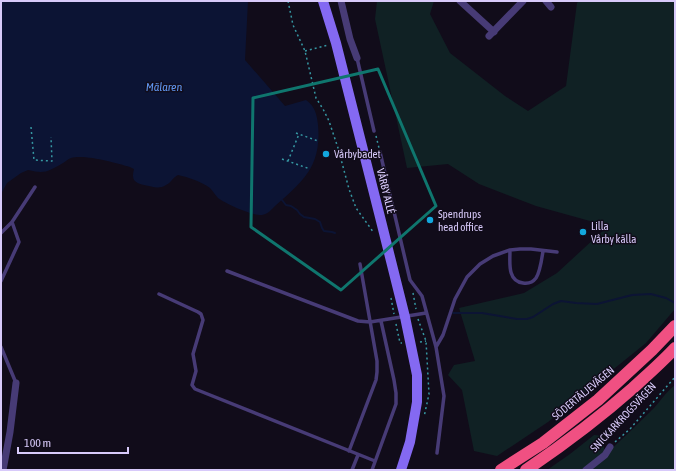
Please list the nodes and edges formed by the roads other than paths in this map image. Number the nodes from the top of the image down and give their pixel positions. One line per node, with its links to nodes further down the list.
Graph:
1 (323, 1): 19 (street, VÅRBY ALLÉ)
2 (341, 1): 5 (street)
3 (460, 1): 4 (street)
4 (523, 1)
5 (357, 58): 6 (lane)
6 (374, 131)
7 (380, 152): 18 (lane)
8 (35, 187): 9 (lane)
9 (12, 222): 10 (lane); 16 (lane)
10 (1, 233)
11 (510, 250): 12 (lane); 12 (lane); 24 (lane)
12 (543, 250): 13 (lane)
13 (557, 252)
14 (360, 264): 21 (lane)
15 (228, 271): 21 (lane)
16 (1, 281)
17 (159, 294): 28 (lane)
18 (426, 313): 19 (lane); 24 (lane)
19 (400, 318): 20 (lane); 35 (street, VÅRBY ALLÉ)
20 (381, 321): 21 (lane); 31 (lane)
21 (370, 322): 28 (lane)
22 (675, 326): 36 (highway, SÖDERTÄLJEVÄGEN)
23 (1, 347): 26 (lane)
24 (436, 347): 29 (lane)
25 (675, 348): 37 (highway)
26 (16, 383): 32 (street)
27 (610, 446): 38 (street, SNICKARKROGSVÄGEN)
28 (349, 451): 30 (lane)
29 (437, 453)
30 (358, 455): 31 (lane); 33 (lane)
31 (375, 461): 34 (lane)
32 (3, 470)
33 (352, 470)
34 (372, 470)
35 (401, 470)
36 (501, 470)
37 (526, 470)
38 (586, 470)

